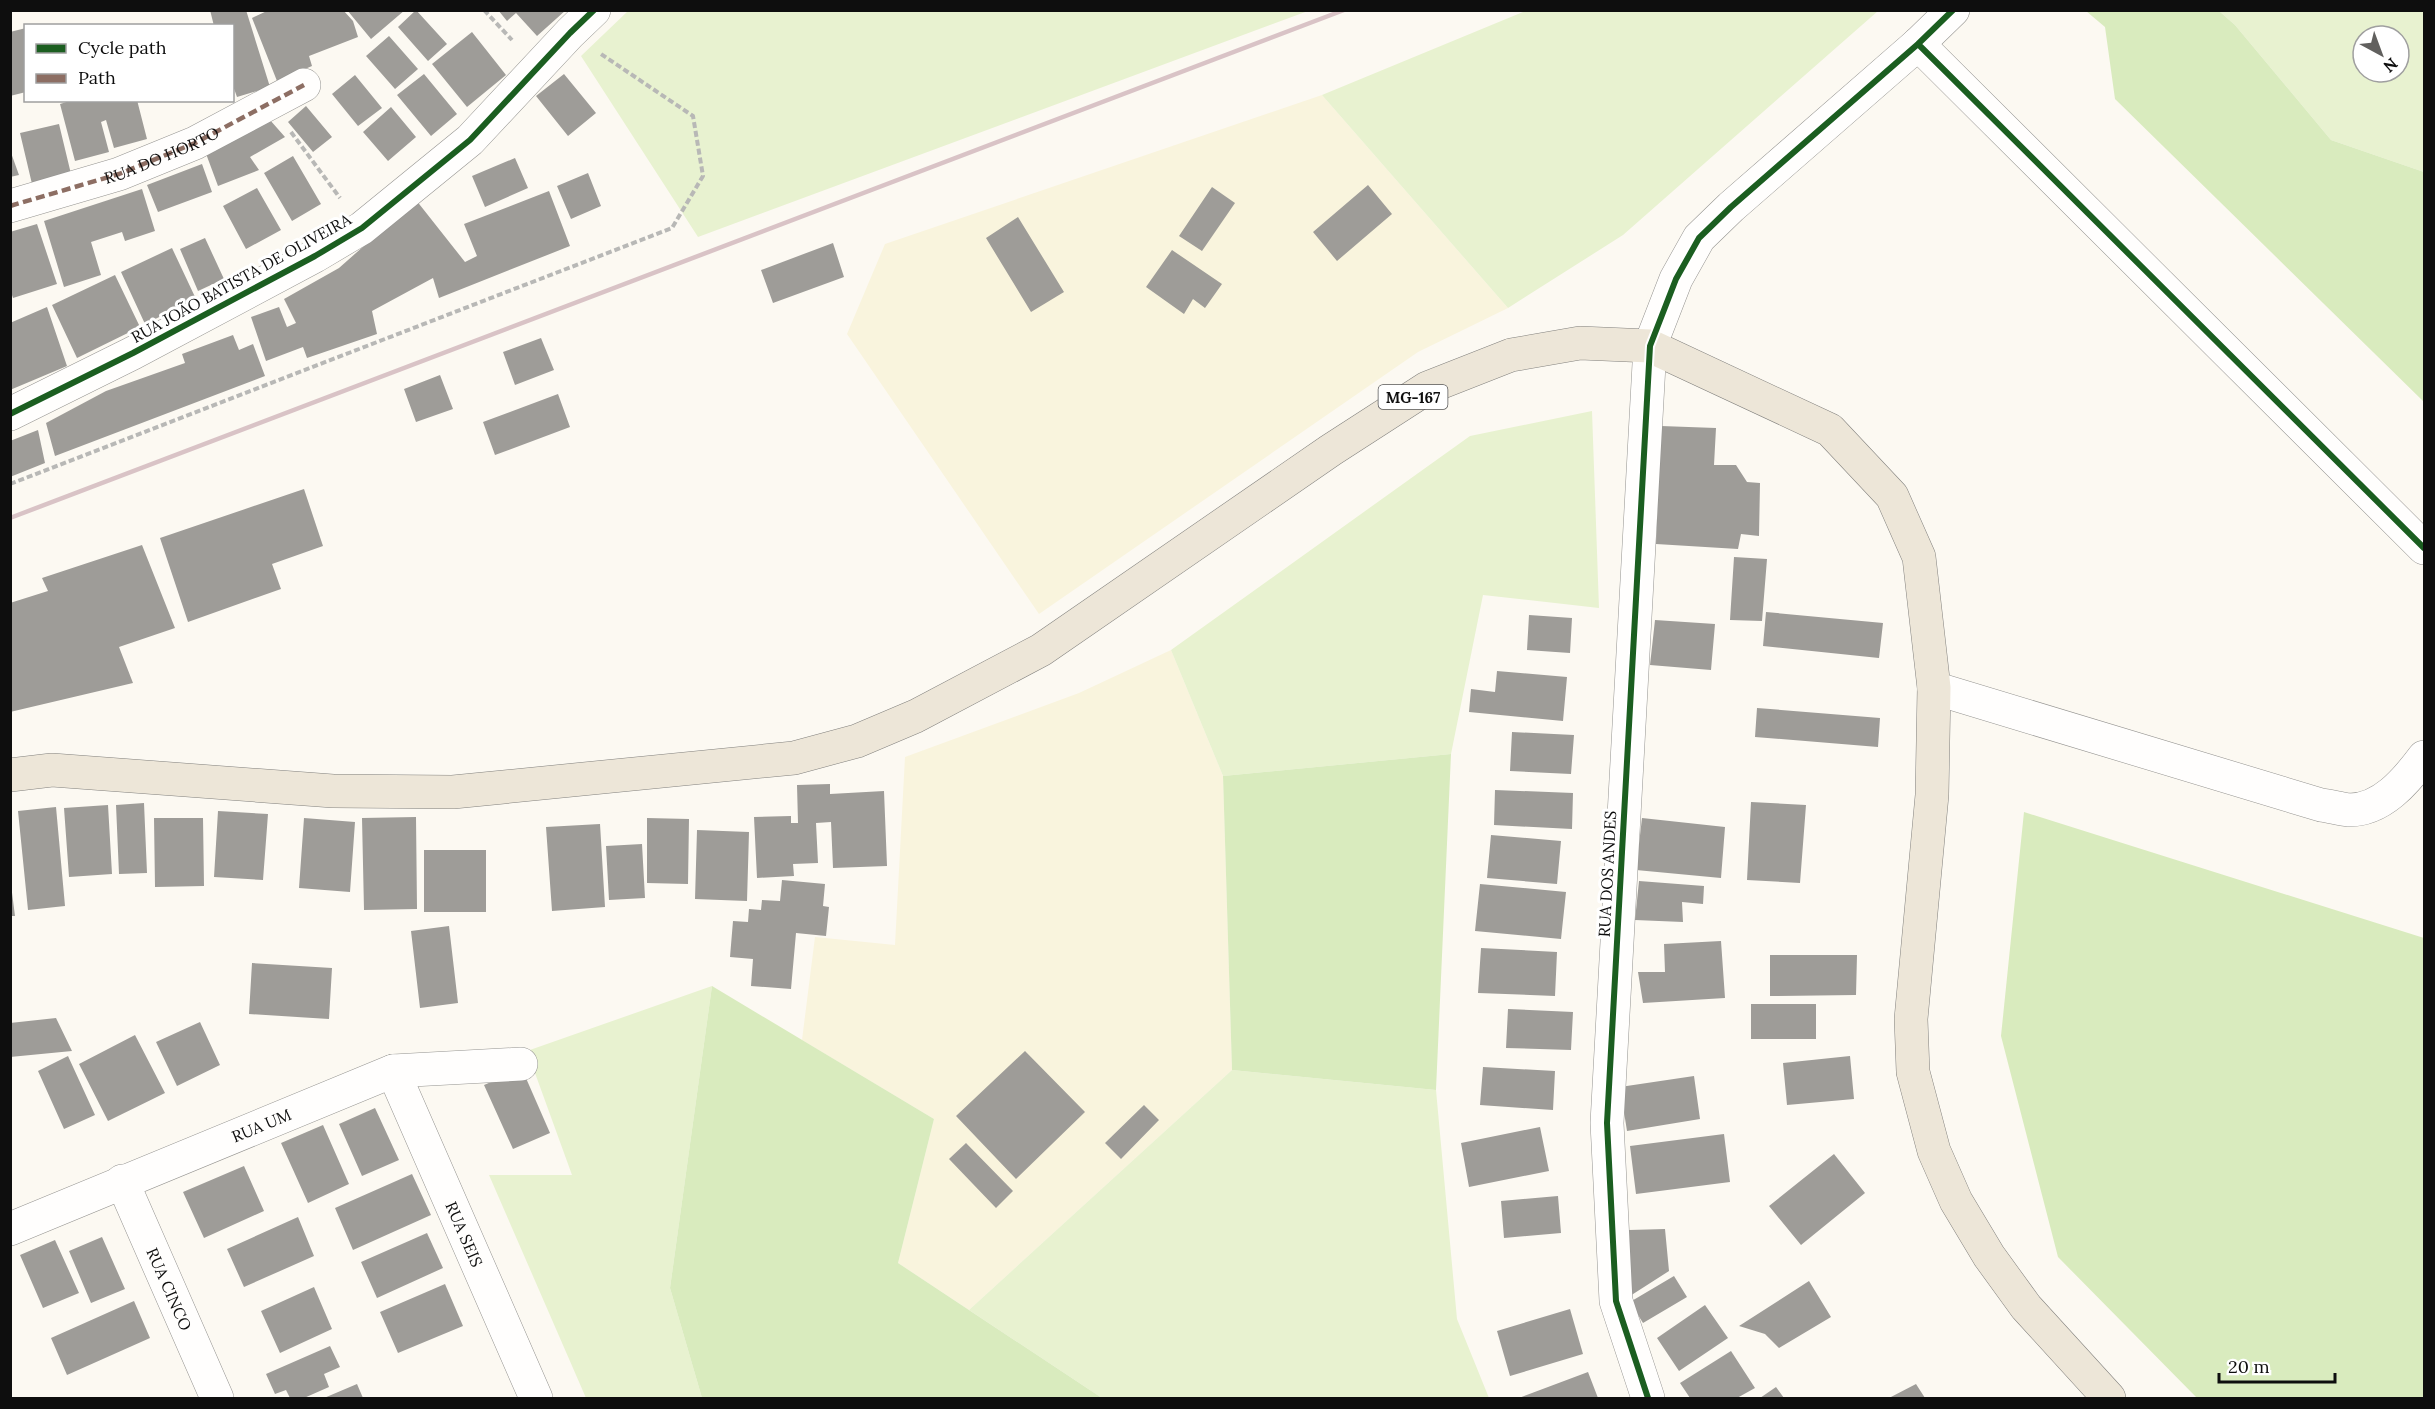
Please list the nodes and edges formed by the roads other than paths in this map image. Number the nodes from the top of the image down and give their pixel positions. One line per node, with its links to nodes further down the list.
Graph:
1 (594, 10): 7 (street, RUA JOÃO BATISTA DE OLIVEIRA)
2 (1953, 10): 3 (street, RUA DOS ANDES)
3 (1918, 44): 6 (street, RUA DOS ANDES); 8 (street)
4 (304, 85): 5 (street, RUA DO HORTO)
5 (10, 206)
6 (1650, 346): 9 (main road, MG-167); 11 (main road, MG-167); 18 (street, RUA DOS ANDES)
7 (10, 414)
8 (2424, 548)
9 (1934, 688): 10 (street); 19 (main road, MG-167)
10 (2424, 757)
11 (10, 775)
12 (521, 1064): 13 (street, RUA UM)
13 (393, 1071): 14 (street, RUA UM); 17 (street, RUA SEIS)
14 (122, 1181): 15 (street, RUA UM); 16 (street, RUA CINCO)
15 (10, 1229)
16 (217, 1398)
17 (536, 1398)
18 (1648, 1398)
19 (2109, 1398)

